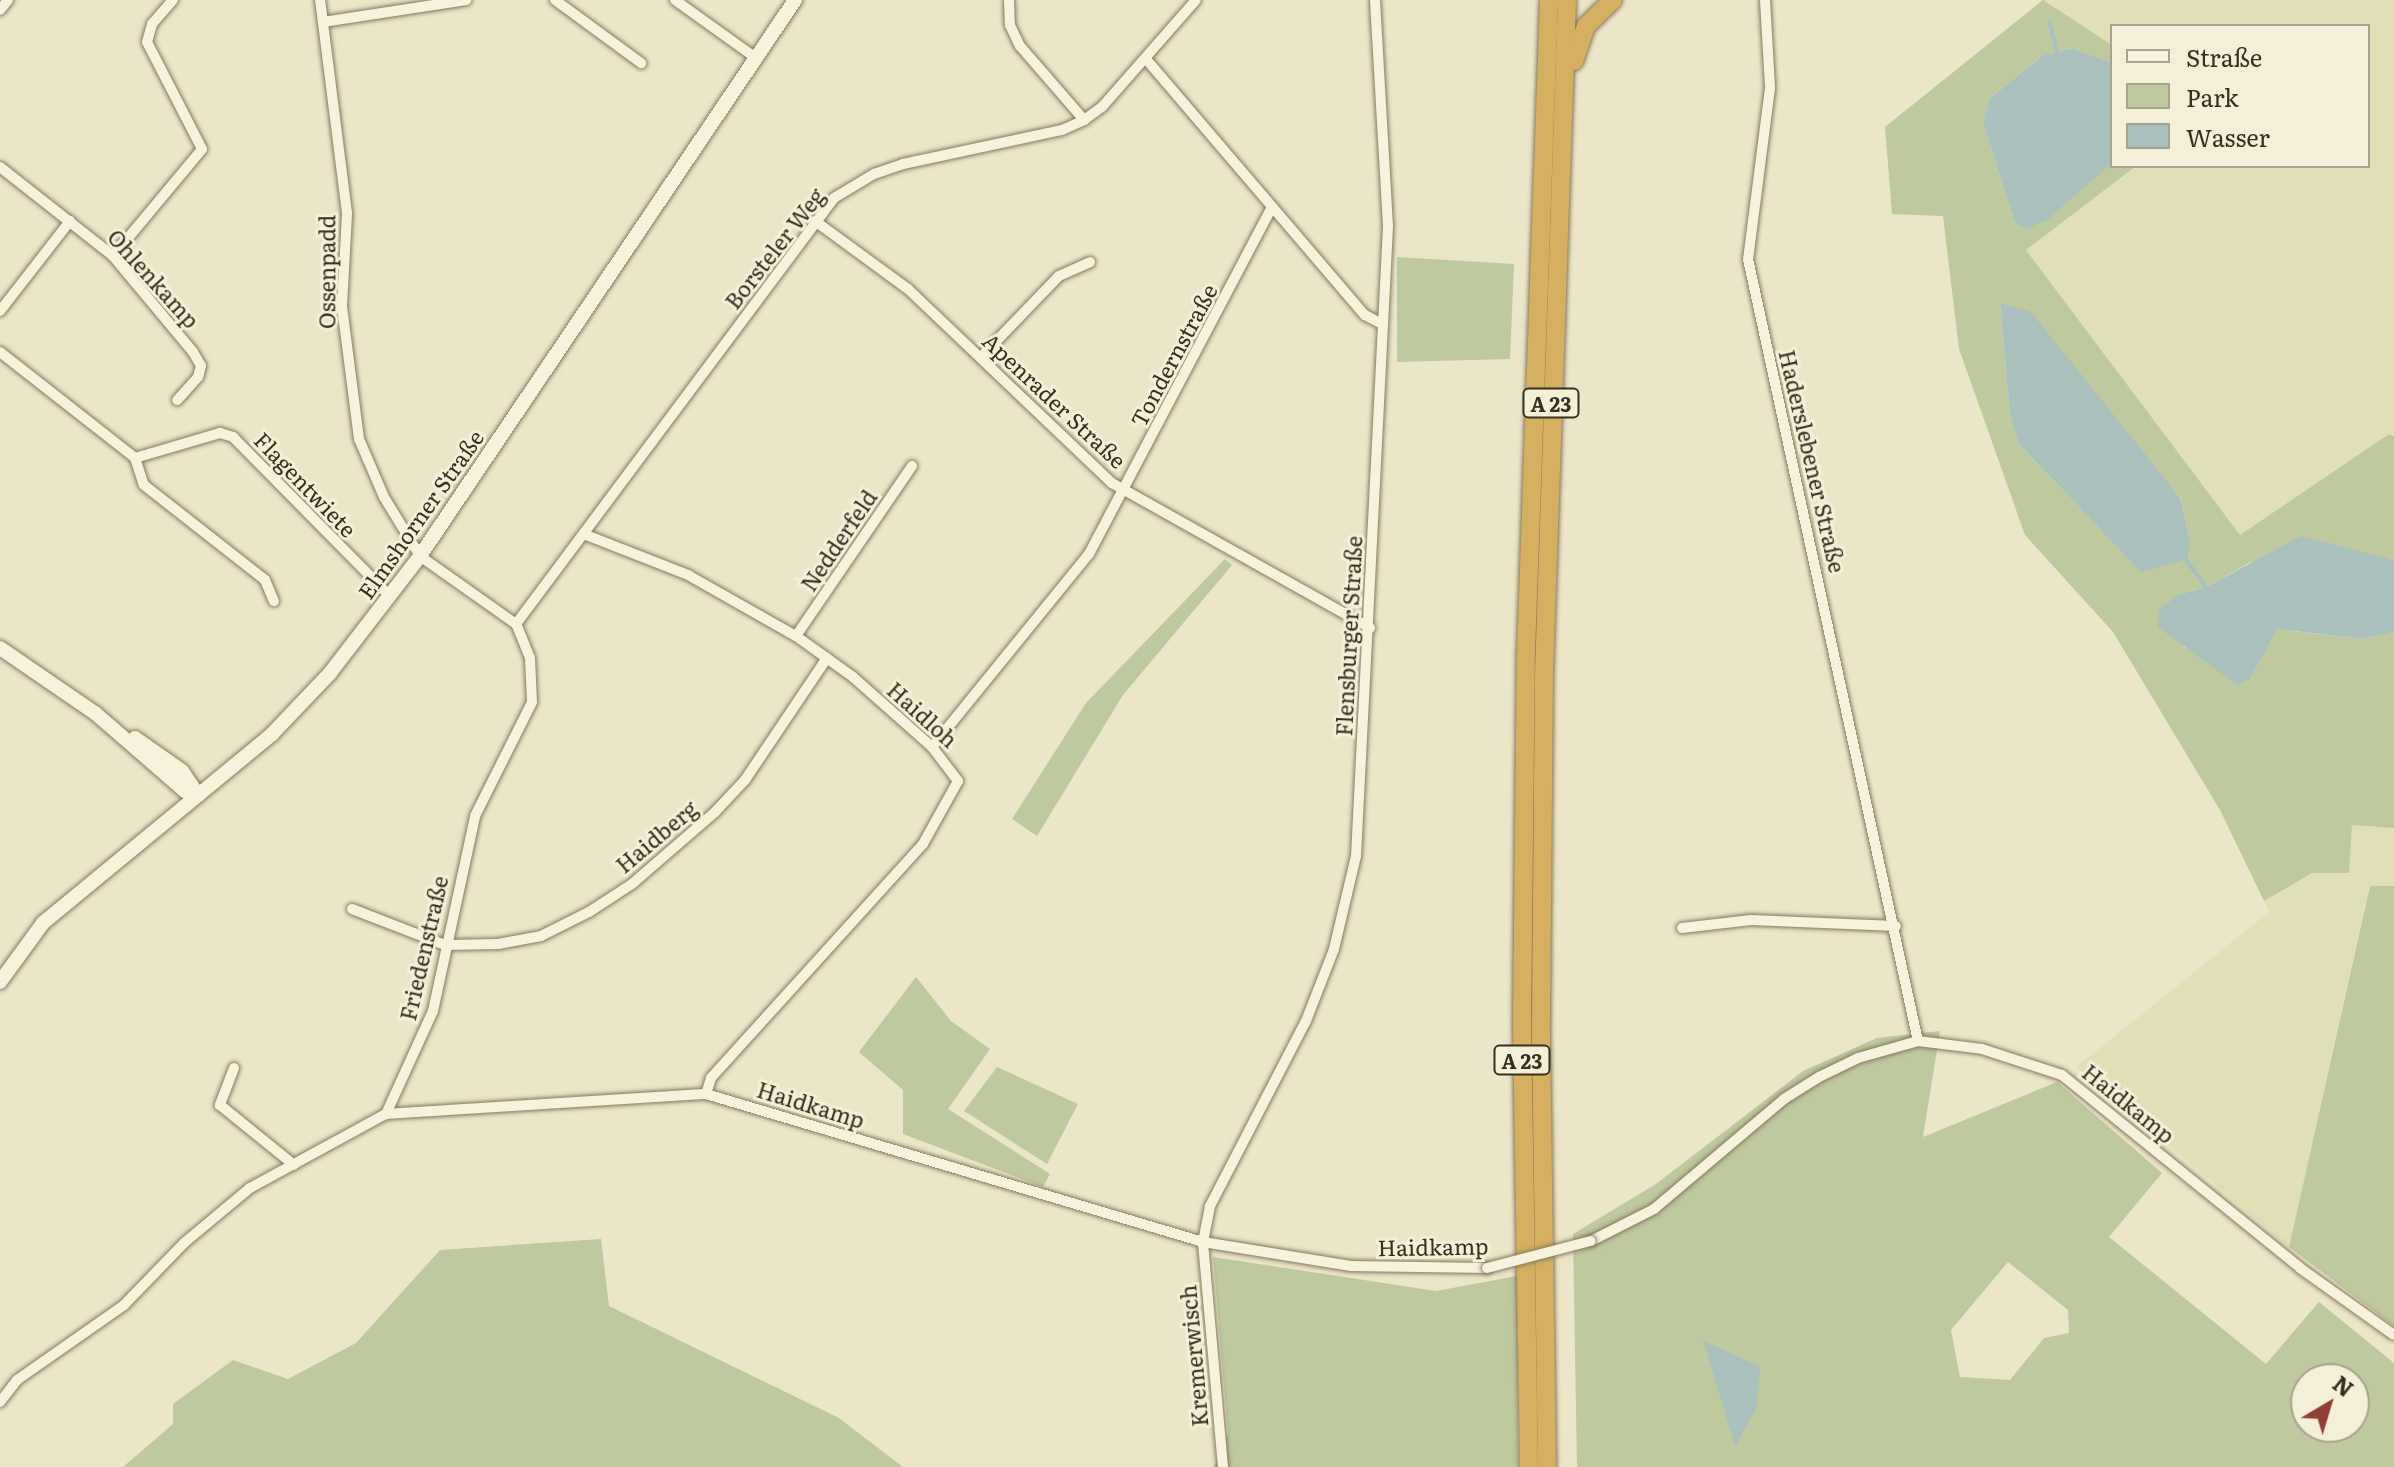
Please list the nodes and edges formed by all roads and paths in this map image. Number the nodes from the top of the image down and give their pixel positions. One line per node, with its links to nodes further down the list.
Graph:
1 (8, 0): 15 (street)
2 (173, 0): 26 (street)
3 (320, 0): 16 (street, Ossenpadd)
4 (466, 0): 16 (street)
5 (555, 0): 19 (street)
6 (675, 0): 17 (street)
7 (795, 0): 17 (main road, Elmshorner Straße)
8 (1009, 0): 20 (street)
9 (1196, 0): 18 (street)
10 (1375, 0): 29 (street, Flensburger Straße)
11 (1549, 0): 61 (highway, A 23)
12 (1567, 0): 21 (highway, A 23)
13 (1613, 0): 21 (highway)
14 (1765, 0): 48 (street, Haderslebener Straße)
15 (0, 10)
16 (323, 22): 37 (street, Ossenpadd)
17 (756, 58): 37 (main road, Elmshorner Straße)
18 (1146, 59): 20 (street); 23 (street)
19 (641, 63)
20 (1084, 120): 25 (street, Borsteler Weg)
21 (1560, 135): 62 (highway, A 23)
22 (0, 167): 24 (street, Ohlenkamp)
23 (1272, 207): 29 (street); 35 (street, Tondernstraße)
24 (70, 221): 26 (street, Ohlenkamp); 28 (street)
25 (815, 221): 31 (street, Apenrader Straße); 36 (street, Borsteler Weg)
26 (113, 256): 32 (street, Ohlenkamp)
27 (1090, 262): 31 (street)
28 (0, 311)
29 (1382, 324): 41 (street, Flensburger Straße)
30 (0, 352): 33 (street)
31 (981, 357): 35 (street, Apenrader Straße)
32 (177, 400)
33 (135, 458): 38 (street, Flagentwiete); 39 (street)
34 (912, 466): 42 (street, Nedderfeld)
35 (1124, 490): 41 (street, Apenrader Straße); 45 (street, Tondernstraße)
36 (586, 535): 40 (street, Borsteler Weg); 42 (street, Haidloh)
37 (420, 556): 38 (main road, Elmshorner Straße); 40 (street)
38 (390, 596): 46 (main road, Elmshorner Straße)
39 (274, 601)
40 (516, 624): 50 (street, Friedenstraße)
41 (1370, 628): 57 (street, Flensburger Straße)
42 (796, 636): 44 (street, Haidloh)
43 (0, 648): 46 (main road)
44 (827, 658): 45 (street, Haidloh); 50 (street, Haidberg)
45 (932, 747): 54 (street, Haidloh)
46 (198, 795): 51 (main road, Elmshorner Straße)
47 (352, 909): 50 (street)
48 (1896, 926): 49 (street); 52 (street, Haderslebener Straße)
49 (1682, 928)
50 (445, 945): 55 (street, Friedenstraße)
51 (0, 982)
52 (1918, 1041): 57 (street, Haidkamp, bridge); 58 (street, Haidkamp)
53 (234, 1068): 56 (street)
54 (706, 1094): 55 (street, Haidkamp); 57 (street, Haidkamp)
55 (386, 1114): 56 (street)
56 (294, 1165): 59 (street)
57 (1203, 1242): 60 (street, Kremerwisch)
58 (2394, 1335)
59 (0, 1402)
60 (1223, 1467)
61 (1529, 1467)
62 (1547, 1467)

